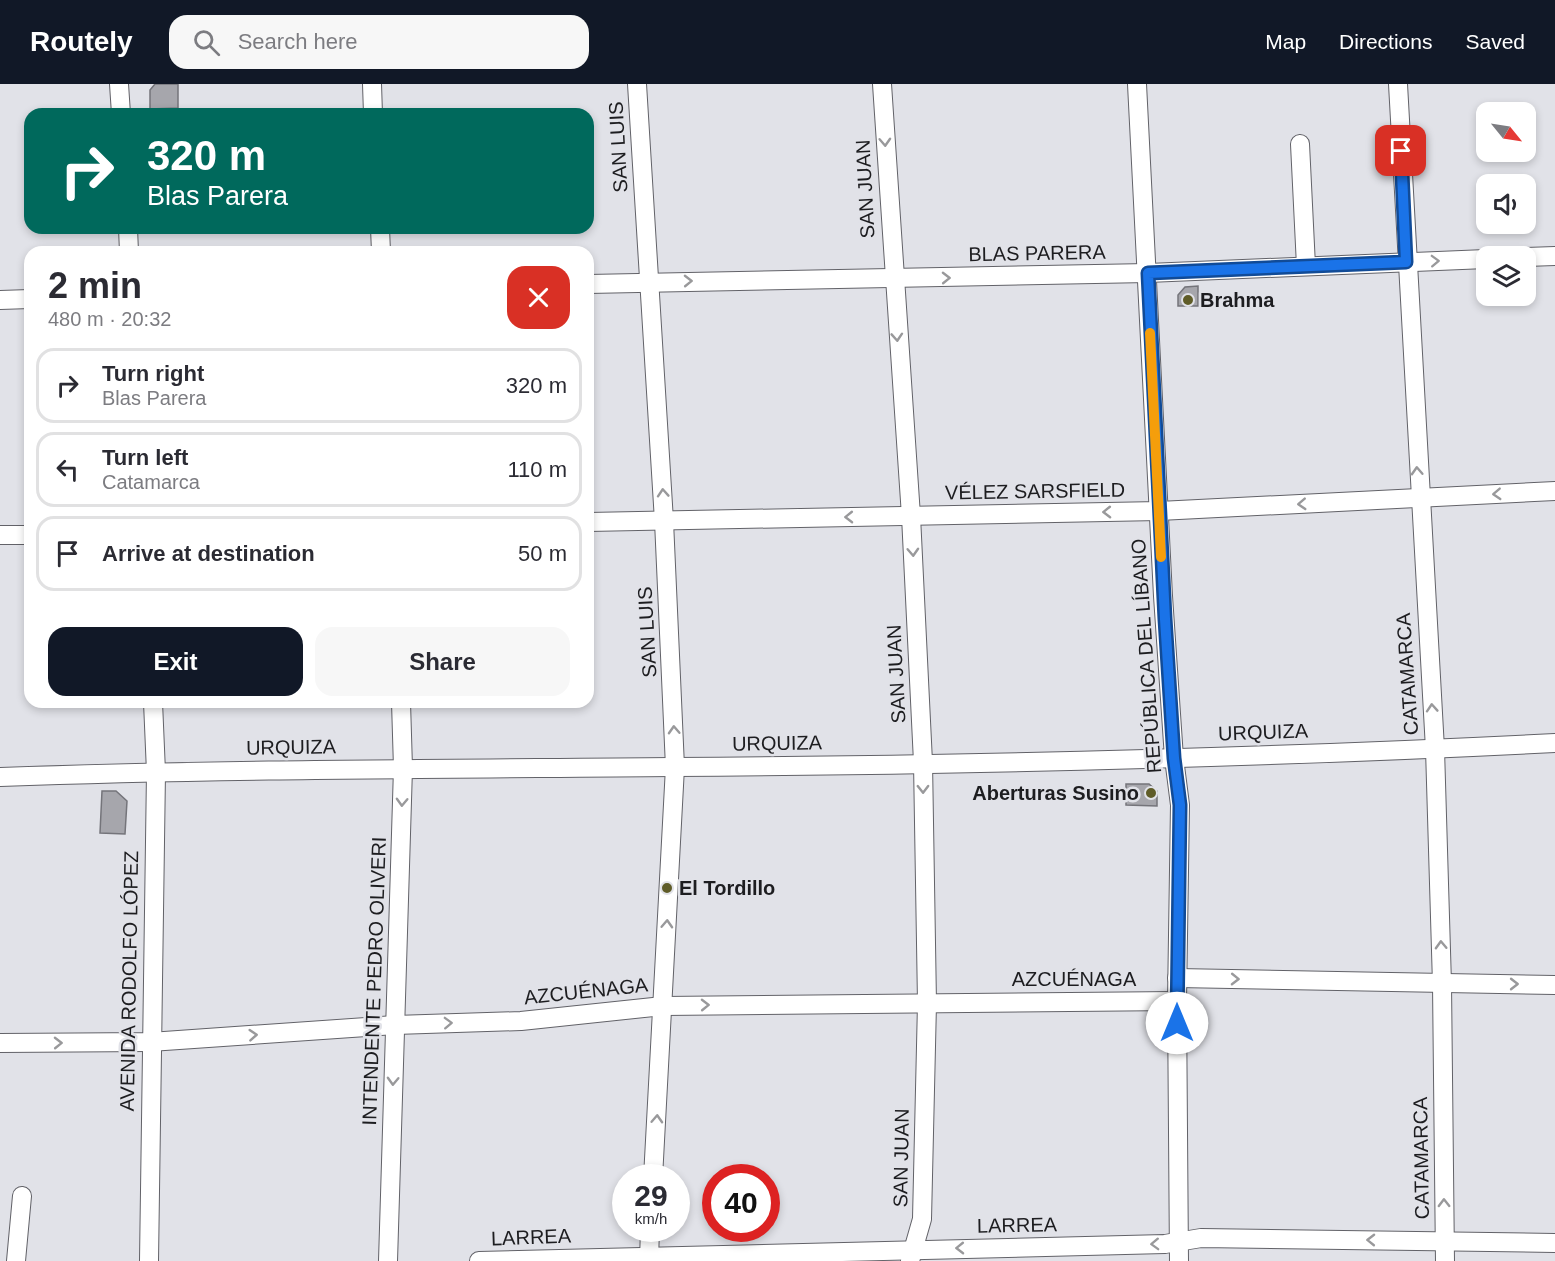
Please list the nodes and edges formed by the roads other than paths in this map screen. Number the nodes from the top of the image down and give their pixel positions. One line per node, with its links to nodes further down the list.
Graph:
1 (119, 84): 7 (street)
2 (372, 84): 8 (street)
3 (637, 84): 17 (street, SAN LUIS)
4 (882, 84): 16 (street, SAN JUAN, one-way to 16)
5 (1137, 84): 15 (street, REPÚBLICA DEL LÍBANO)
6 (1398, 84): 13 (street, CATAMARCA)
7 (121, 108)
8 (373, 108)
9 (1300, 144): 14 (street)
10 (1555, 256): 11 (street)
11 (1536, 257)
12 (1476, 259): 13 (street, BLAS PARERA, one-way to 12)
13 (1406, 262): 14 (street, BLAS PARERA); 22 (street, CATAMARCA, one-way to 13)
14 (1306, 266): 15 (street, BLAS PARERA)
15 (1148, 273): 16 (street, BLAS PARERA, one-way to 15); 23 (street, REPÚBLICA DEL LÍBANO)
16 (893, 279): 17 (street, BLAS PARERA, one-way to 16); 24 (street, SAN JUAN, one-way to 24)
17 (648, 282): 18 (street, BLAS PARERA); 25 (street, SAN LUIS, one-way to 17)
18 (594, 284)
19 (24, 299): 20 (street)
20 (0, 300)
21 (1555, 491): 22 (street, VÉLEZ SARSFIELD, one-way to 22)
22 (1419, 498): 23 (street, VÉLEZ SARSFIELD, one-way to 23); 32 (street, CATAMARCA, one-way to 22)
23 (1159, 511): 24 (street, VÉLEZ SARSFIELD, one-way to 24); 33 (street, REPÚBLICA DEL LÍBANO)
24 (911, 516): 25 (street, VÉLEZ SARSFIELD, one-way to 25); 34 (street, SAN JUAN, one-way to 34)
25 (664, 521): 26 (street, VÉLEZ SARSFIELD); 35 (street, SAN LUIS, one-way to 25)
26 (594, 522)
27 (0, 535): 28 (street)
28 (24, 535)
29 (153, 708): 37 (street, AVENIDA RODOLFO LÓPEZ)
30 (401, 708): 36 (street, INTENDENTE PEDRO OLIVERI)
31 (1555, 743): 32 (street, URQUIZA)
32 (1435, 749): 33 (street, URQUIZA); 40 (street, CATAMARCA, one-way to 32)
33 (1174, 758): 34 (street, URQUIZA); 39 (street, REPÚBLICA DEL LÍBANO)
34 (923, 762): 35 (street, URQUIZA); 43 (street, SAN JUAN, one-way to 43)
35 (675, 767): 36 (street, URQUIZA); 44 (street, SAN LUIS, one-way to 35)
36 (403, 768): 37 (street, URQUIZA); 45 (street, INTENDENTE PEDRO OLIVERI, one-way to 45)
37 (156, 772): 38 (street, URQUIZA); 46 (street, AVENIDA RODOLFO LÓPEZ)
38 (0, 777)
39 (1177, 978): 40 (street, one-way to 40); 42 (street, REPÚBLICA DEL LÍBANO)
40 (1442, 984): 41 (street, one-way to 41); 51 (street, CATAMARCA, one-way to 40)
41 (1555, 985)
42 (1177, 1001): 43 (street, AZCUÉNAGA); 50 (street, REPÚBLICA DEL LÍBANO)
43 (927, 1003): 44 (street, AZCUÉNAGA, one-way to 43); 54 (street, SAN JUAN)
44 (663, 1006): 45 (street, AZCUÉNAGA, one-way to 44); 48 (street, SAN LUIS, one-way to 44)
45 (394, 1025): 46 (street, AZCUÉNAGA, one-way to 45); 58 (street, INTENDENTE PEDRO OLIVERI, one-way to 58)
46 (150, 1042): 47 (street, AZCUÉNAGA, one-way to 46); 57 (street, AVENIDA RODOLFO LÓPEZ)
47 (0, 1043)
48 (654, 1164)
49 (22, 1196): 56 (street)
50 (1179, 1241): 51 (street, LARREA, one-way to 50); 54 (street, LARREA, one-way to 54); 60 (street, REPÚBLICA DEL LÍBANO)
51 (1444, 1241): 53 (street, LARREA); 61 (street, CATAMARCA)
52 (649, 1242): 55 (street)
53 (1555, 1243)
54 (911, 1255): 55 (street, LARREA)
55 (648, 1258): 59 (street, LARREA)
56 (16, 1261)
57 (148, 1261)
58 (388, 1261)
59 (479, 1261)
60 (1179, 1261)
61 (1445, 1261)

